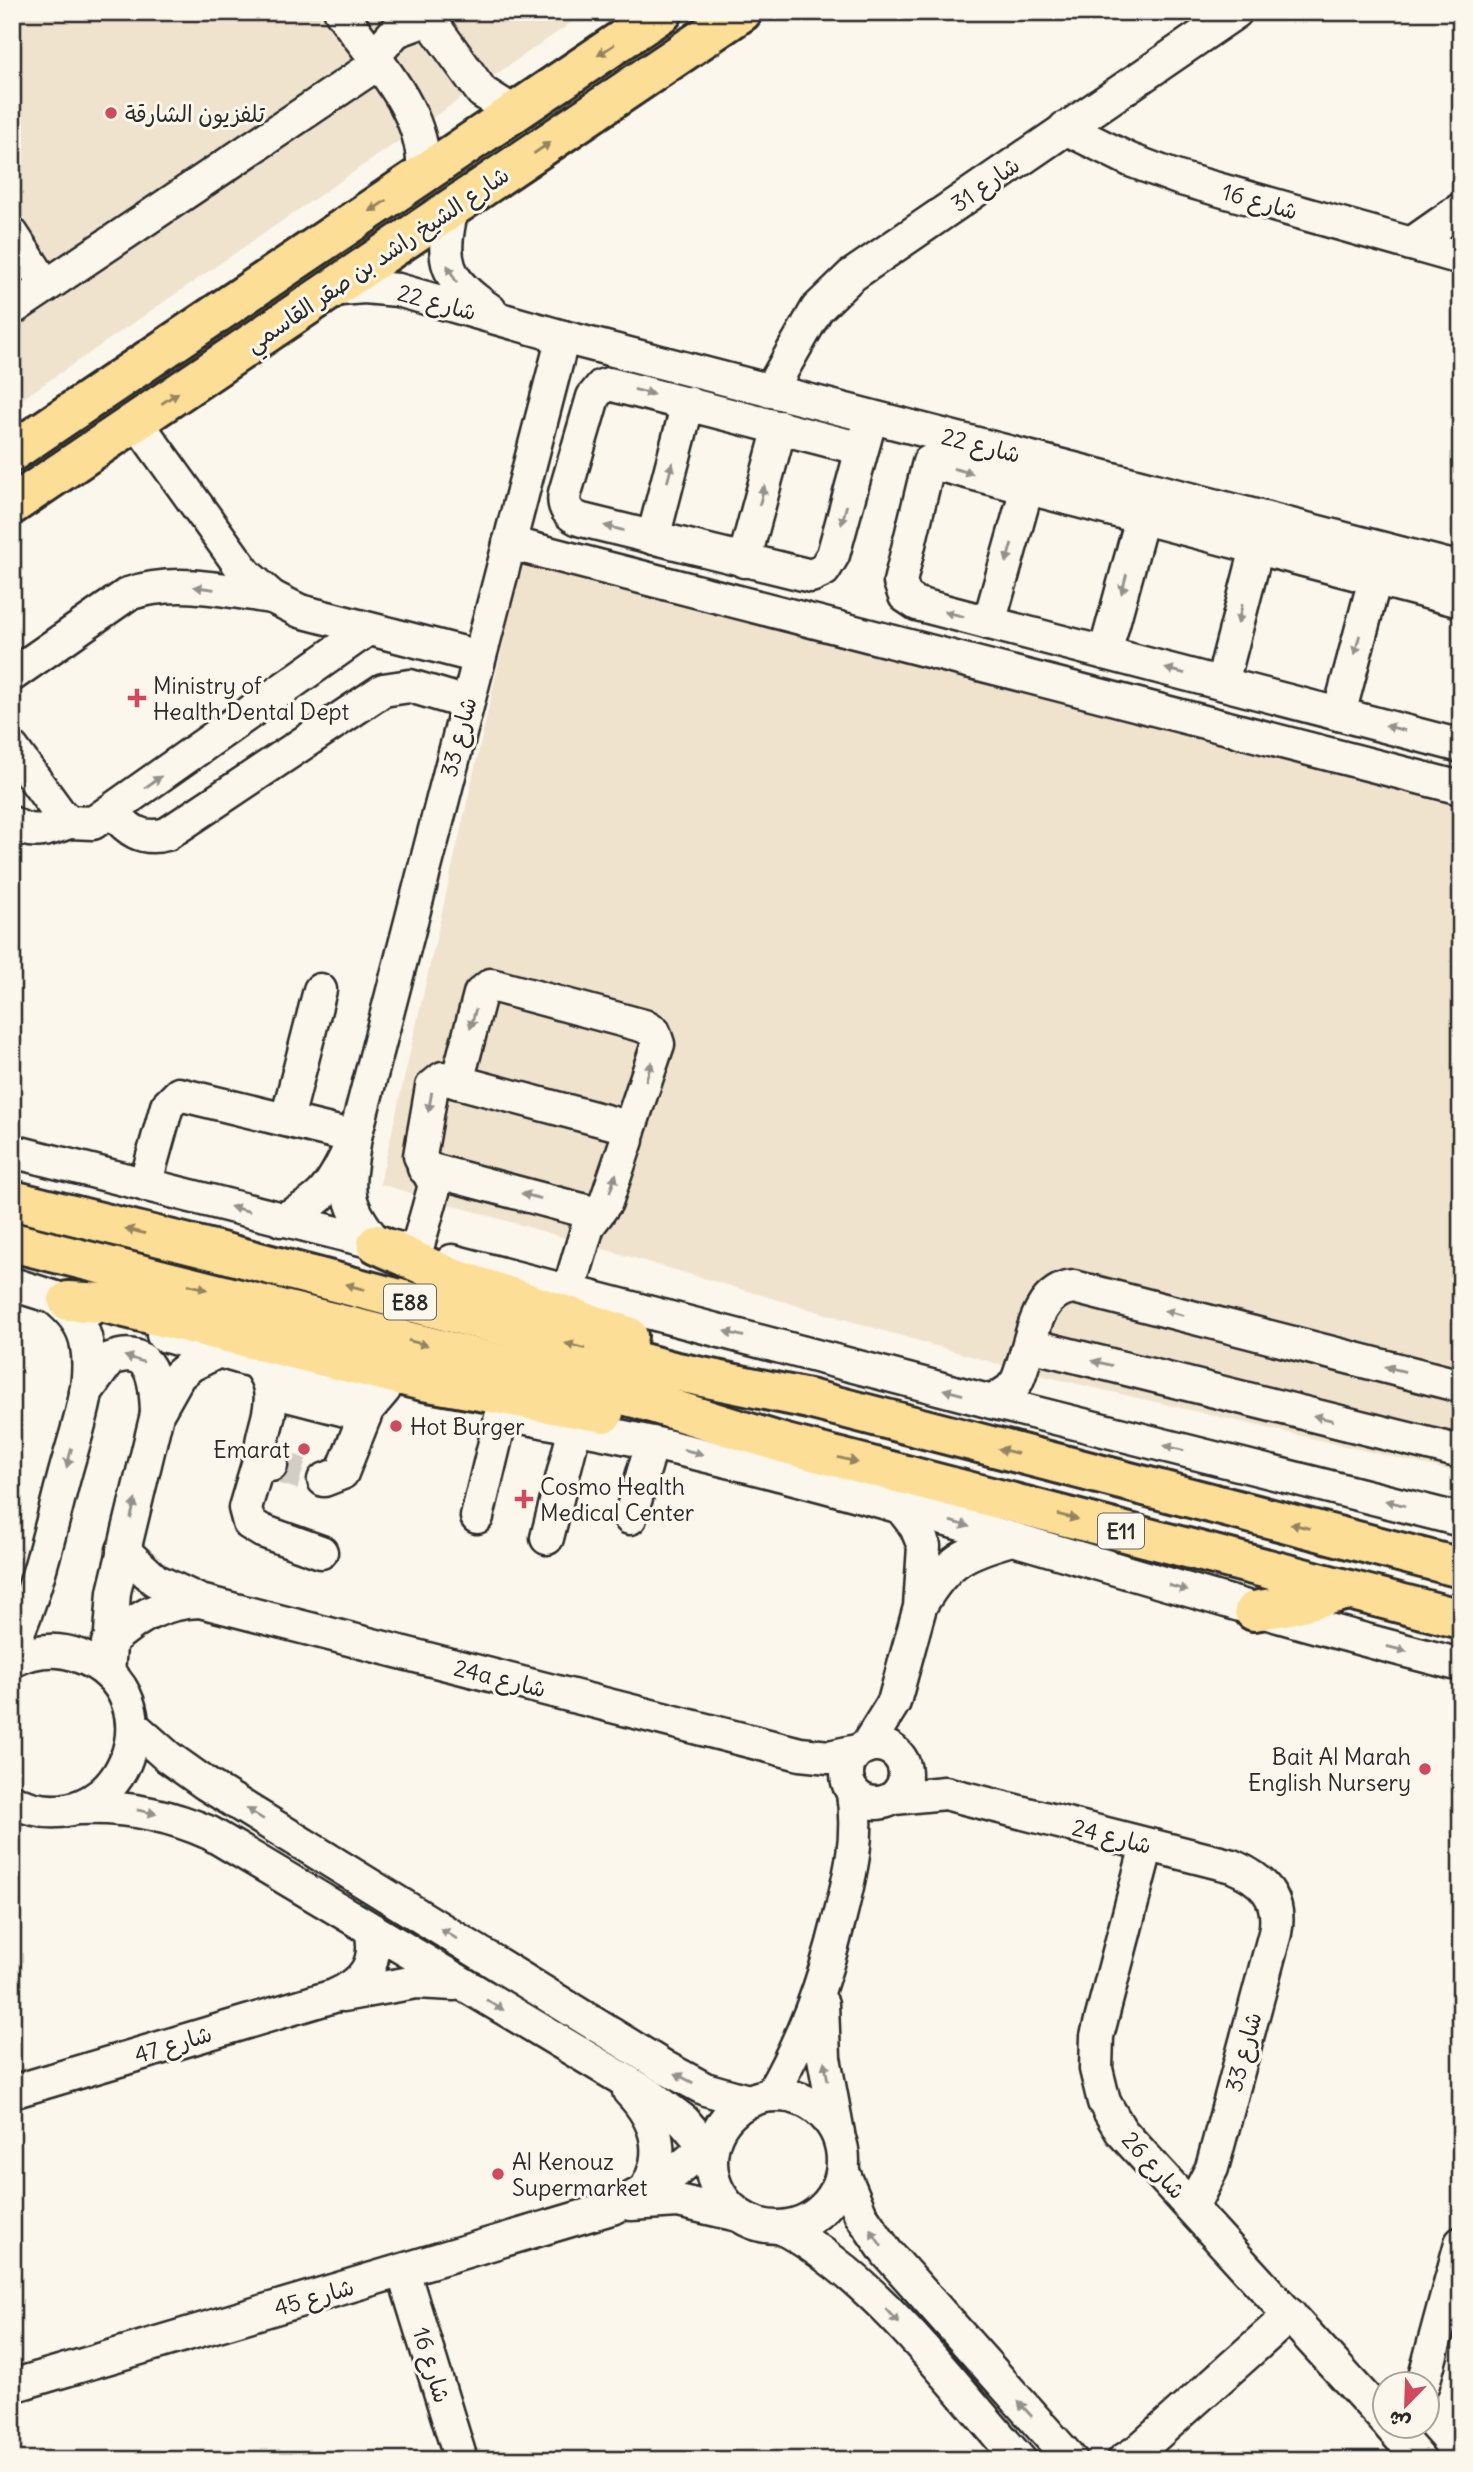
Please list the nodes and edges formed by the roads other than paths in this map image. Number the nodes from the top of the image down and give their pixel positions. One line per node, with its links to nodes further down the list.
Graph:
1 (391, 12): 6 (street)
2 (663, 12): 8 (main road, شارع الشيخ راشد بن صقر القاسمي, one-way to 8)
3 (742, 12): 11 (main road, شارع الشيخ راشد بن صقر القاسمي, one-way to 3)
4 (1236, 12): 9 (street, شارع 31)
5 (426, 16): 7 (street); 8 (street)
6 (345, 18): 7 (street)
7 (375, 60): 10 (street); 16 (street)
8 (514, 112): 10 (main road, شارع الشيخ راشد بن صقر القاسمي)
9 (1065, 128): 14 (street, شارع 16); 22 (street, شارع 31)
10 (423, 176): 21 (main road, شارع الشيخ راشد بن صقر القاسمي, one-way to 21)
11 (452, 208): 17 (main road, شارع الشيخ راشد بن صقر القاسمي); 19 (street, شارع 22, one-way to 11)
12 (1461, 209): 14 (street)
13 (12, 234): 16 (street)
14 (1411, 244): 15 (street, شارع 16)
15 (1461, 258)
16 (46, 286): 18 (street)
17 (329, 290): 19 (street, شارع 22); 25 (main road, شارع الشيخ راشد بن صقر القاسمي, one-way to 17)
18 (12, 309)
19 (503, 318): 20 (street, شارع 22)
20 (563, 337): 22 (street, شارع 22); 35 (street, شارع 33)
21 (125, 376): 29 (main road, شارع الشيخ راشد بن صقر القاسمي); 30 (main road)
22 (770, 391): 24 (street, شارع 22)
23 (688, 403): 26 (street); 34 (street, one-way to 23); 34 (street, one-way to 23)
24 (871, 417): 27 (street, شارع 22); 28 (street)
25 (136, 421): 30 (main road, شارع الشيخ راشد بن صقر القاسمي); 40 (street)
26 (780, 427): 28 (street); 37 (street, one-way to 26)
27 (932, 448): 31 (street, one-way to 31); 38 (street, شارع 22); 42 (street, one-way to 27)
28 (862, 449): 37 (street, one-way to 37)
29 (12, 452)
30 (76, 463): 32 (main road, شارع الشيخ راشد بن صقر القاسمي)
31 (1027, 488): 33 (street); 42 (street, one-way to 42)
32 (12, 505)
33 (1142, 518): 36 (street); 44 (street, one-way to 44)
34 (653, 538): 37 (street)
35 (509, 543): 45 (street, شارع 33); 52 (street)
36 (1257, 548): 39 (street); 47 (street, one-way to 47)
37 (744, 561)
38 (1461, 569)
39 (1375, 579): 41 (street); 49 (street, one-way to 49)
40 (272, 597): 43 (street); 46 (street, one-way to 46)
41 (1461, 601)
42 (989, 623): 44 (street)
43 (368, 629): 45 (street); 53 (street, one-way to 43)
44 (1105, 653): 47 (street, one-way to 44)
45 (479, 657): 48 (street, شارع 33)
46 (12, 675)
47 (1222, 684): 49 (street)
48 (467, 702): 53 (street); 60 (street, شارع 33)
49 (1339, 714): 50 (street, one-way to 49)
50 (1459, 738)
51 (12, 748): 54 (street)
52 (1461, 788)
53 (112, 810): 54 (street)
54 (69, 821): 55 (street)
55 (12, 823)
56 (320, 990): 58 (street)
57 (457, 1082): 59 (street); 59 (street, one-way to 57); 62 (street, one-way to 62)
58 (287, 1119): 60 (street); 63 (street)
59 (627, 1136): 65 (street, one-way to 59)
60 (355, 1137): 66 (street, شارع 33); 68 (street, شارع 33)
61 (12, 1151): 63 (street)
62 (424, 1168): 65 (street, one-way to 62); 69 (street)
63 (145, 1185): 66 (street, one-way to 63)
64 (12, 1200): 80 (main road, E88, one-way to 64)
65 (597, 1214): 71 (street)
66 (281, 1220): 68 (street)
67 (12, 1242): 87 (main road, E88, one-way to 87)
68 (377, 1244): 69 (street); 80 (main road)
69 (416, 1252): 71 (street)
70 (12, 1284): 72 (street)
71 (569, 1290): 81 (street, one-way to 71)
72 (60, 1298): 74 (street); 78 (street); 87 (main road)
73 (1030, 1345): 76 (street, one-way to 73); 81 (street); 88 (street, one-way to 73)
74 (219, 1351): 75 (street); 82 (street)
75 (256, 1362): 77 (street); 79 (street)
76 (1461, 1386)
77 (384, 1390): 83 (street); 84 (street)
78 (86, 1392): 82 (street, one-way to 78); 104 (street, one-way to 104)
79 (272, 1398): 84 (street); 97 (street)
80 (809, 1399): 98 (main road, E11, one-way to 80)
81 (992, 1402): 93 (street, one-way to 81)
82 (157, 1414): 96 (street, one-way to 82)
83 (508, 1414): 85 (street); 91 (street)
84 (362, 1422): 89 (street)
85 (575, 1428): 86 (street); 94 (street)
86 (652, 1443): 90 (street, one-way to 90); 92 (street)
87 (782, 1443): 99 (main road, E11, one-way to 99)
88 (1461, 1452)
89 (324, 1480)
90 (900, 1506): 95 (street, one-way to 95); 101 (street)
91 (483, 1516)
92 (630, 1518)
93 (1461, 1520)
94 (547, 1538)
95 (1012, 1539): 101 (street); 102 (street, one-way to 102)
96 (122, 1550): 100 (street, 24a شارع); 105 (street)
97 (321, 1552)
98 (1461, 1568)
99 (1347, 1590): 102 (main road); 103 (main road, E11)
100 (200, 1601): 105 (street, 24a شارع); 111 (street, 24a شارع)
101 (920, 1607): 108 (street)
102 (1254, 1611): 107 (street, one-way to 107)
103 (1461, 1619)
104 (12, 1646)
105 (108, 1658): 106 (street); 109 (street)
106 (12, 1661)
107 (1461, 1665)
108 (894, 1702): 110 (street); 112 (street)
109 (133, 1726): 117 (street); 128 (street, one-way to 109)
110 (861, 1749): 111 (street, 24a شارع); 112 (street); 113 (street)
111 (800, 1754): 113 (street, 24a شارع)
112 (901, 1760): 114 (street, شارع 24); 115 (street)
113 (851, 1789): 115 (street); 120 (street)
114 (945, 1793): 115 (street, شارع 24); 119 (street, شارع 24)
115 (890, 1800): 120 (street)
116 (12, 1801): 117 (street)
117 (72, 1810): 118 (street); 122 (street, one-way to 122)
118 (12, 1827)
119 (1147, 1845): 121 (street, شارع 24); 133 (street, شارع 26)
120 (854, 1863): 124 (street)
121 (1272, 1894): 133 (street, شارع 33)
122 (371, 1930): 123 (street); 125 (street, شارع 47)
123 (462, 1985): 125 (street, شارع 47); 126 (street, one-way to 126)
124 (823, 1985): 128 (street); 129 (street, one-way to 124)
125 (334, 1996): 127 (street, شارع 47)
126 (611, 2073): 130 (street); 132 (street)
127 (12, 2092)
128 (760, 2098): 129 (street); 130 (street)
129 (839, 2138): 131 (street)
130 (710, 2147): 132 (street, شارع 45); 134 (street)
131 (843, 2172): 135 (street); 145 (street, one-way to 131)
132 (628, 2201): 134 (street, شارع 45); 137 (street, شارع 45)
133 (1192, 2207): 138 (street, شارع 26)
134 (738, 2215): 135 (street)
135 (782, 2228): 144 (street, one-way to 144)
136 (1461, 2243): 139 (street)
137 (403, 2271): 140 (street, شارع 45); 143 (street, شارع 16)
138 (1290, 2315): 141 (street, شارع 26); 142 (street)
139 (1427, 2370)
140 (12, 2386)
141 (1372, 2406)
142 (1132, 2457)
143 (461, 2460)
144 (1020, 2460)
145 (1071, 2460)

